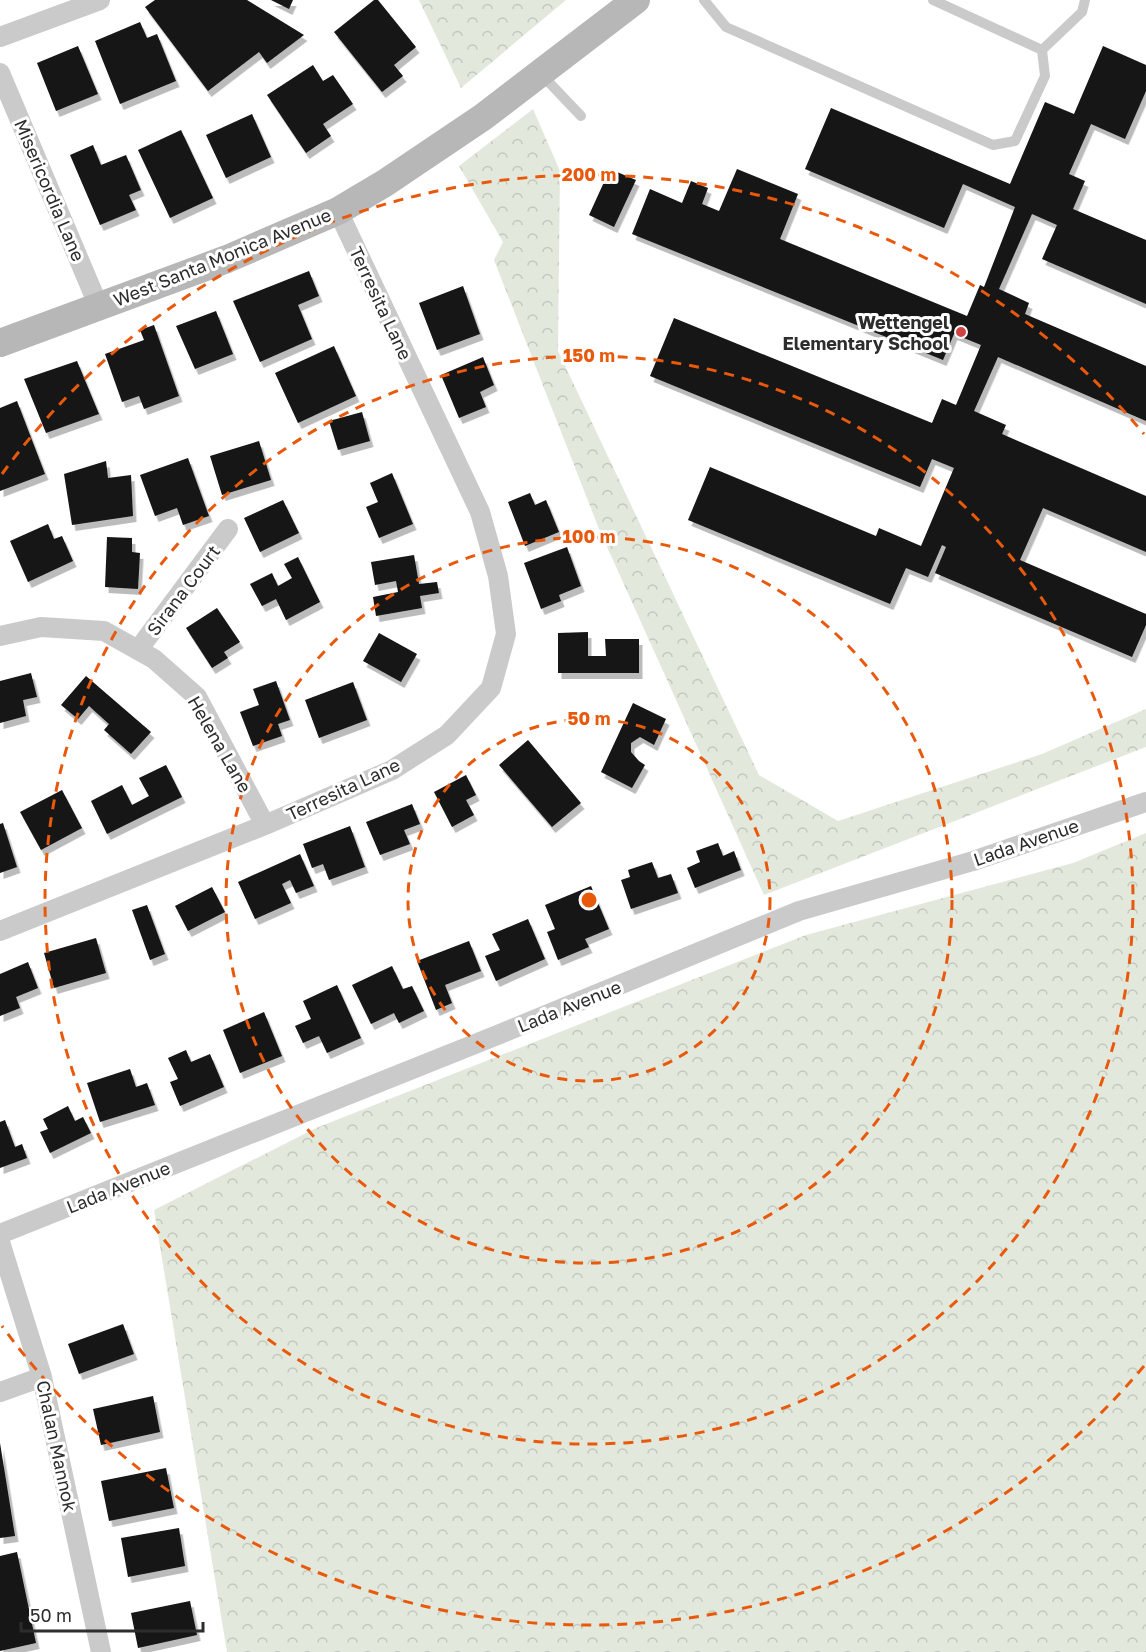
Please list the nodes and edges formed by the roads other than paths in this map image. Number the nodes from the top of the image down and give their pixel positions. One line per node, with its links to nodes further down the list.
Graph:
1 (100, 0): 6 (street)
2 (636, 0): 9 (main road, West Santa Monica Avenue)
3 (704, 0): 7 (lane)
4 (933, 0): 7 (lane)
5 (1085, 0): 7 (lane)
6 (0, 37)
7 (1042, 50)
8 (0, 74): 12 (street, Misericordia Lane)
9 (540, 74): 10 (lane); 11 (main road, West Santa Monica Avenue)
10 (581, 116)
11 (338, 211): 12 (main road, West Santa Monica Avenue); 18 (street, Terresita Lane)
12 (99, 307): 13 (main road, West Santa Monica Avenue)
13 (0, 343)
14 (228, 529): 16 (street, Sirana Court)
15 (0, 636): 16 (street, Helena Lane)
16 (138, 650): 18 (street, Helena Lane)
17 (1146, 802): 20 (street, Lada Avenue)
18 (265, 825): 19 (street, Terresita Lane)
19 (0, 931)
20 (0, 1234)
21 (0, 1242): 22 (street, Chalan Mannok)
22 (42, 1377): 23 (street); 24 (street, Chalan Mannok)
23 (0, 1392)
24 (101, 1652)

